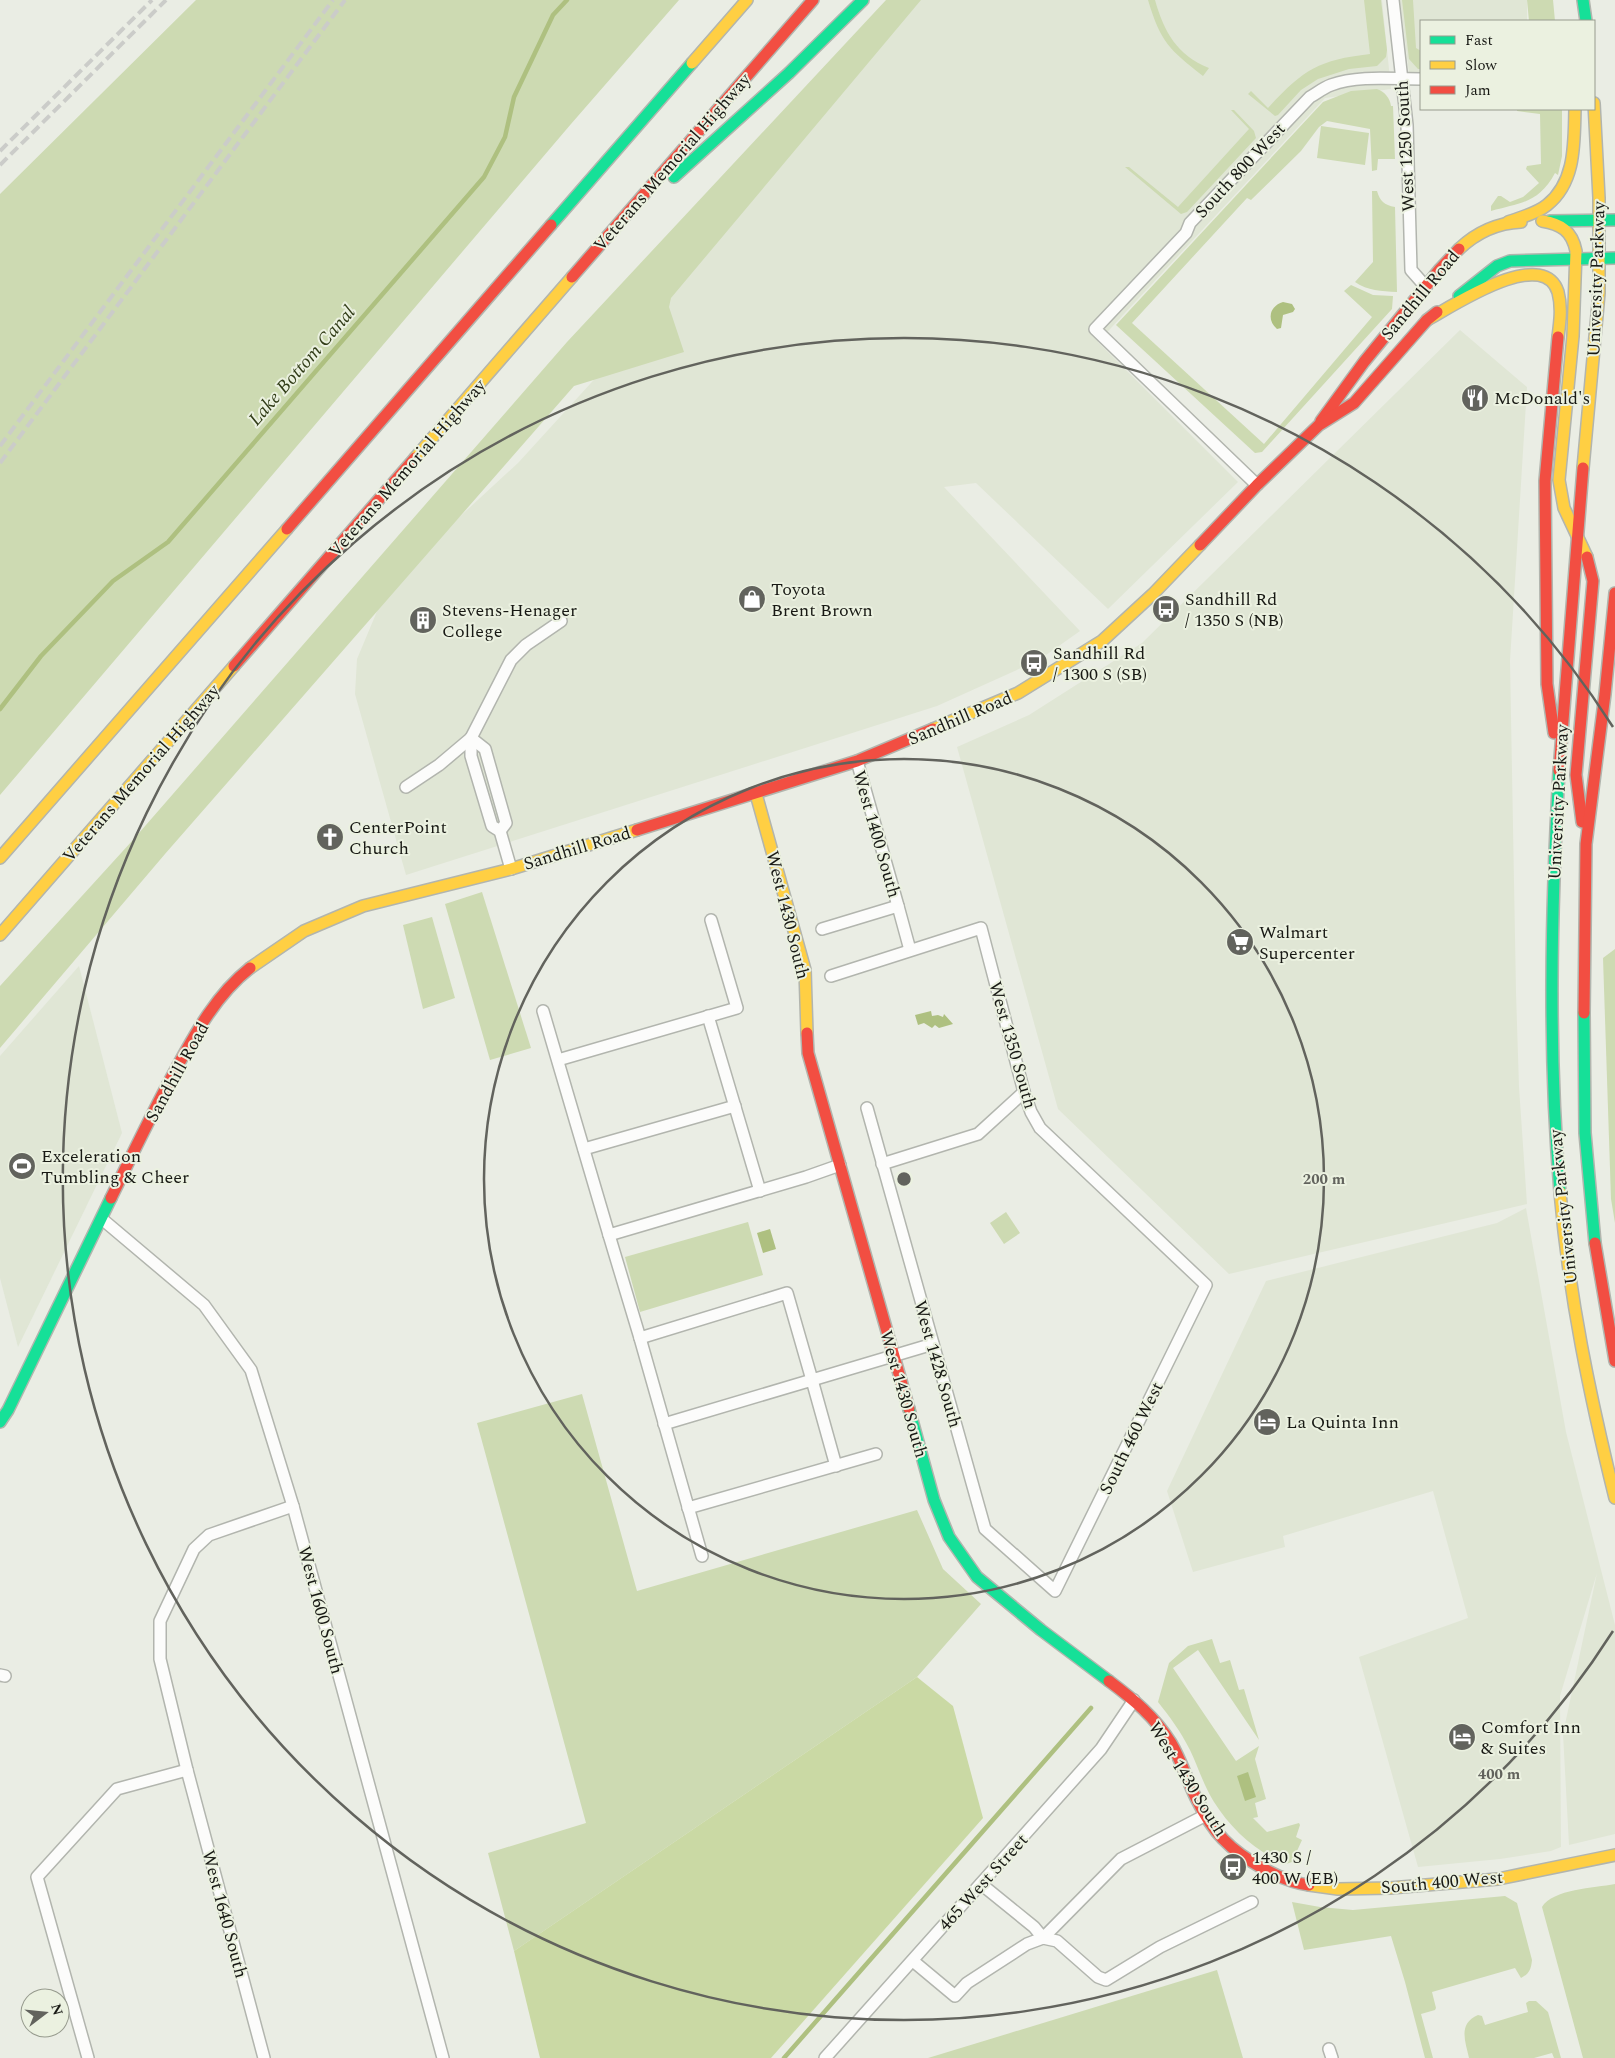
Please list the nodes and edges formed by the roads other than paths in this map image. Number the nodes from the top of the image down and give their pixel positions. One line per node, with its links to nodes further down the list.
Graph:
1 (731, 0): 13 (main road)
2 (747, 0): 13 (main road)
3 (813, 0): 18 (main road, Veterans Memorial Highway)
4 (862, 0): 18 (main road)
5 (1394, 0): 9 (street, West 1250 South)
6 (1583, 0): 7 (main road); 8 (main road)
7 (1580, 20)
8 (1586, 20)
9 (1402, 79): 10 (street, South 800 West); 22 (street, West 1250 South); 25 (street, South 800 West)
10 (1420, 79)
11 (1575, 110): 17 (main road)
12 (1594, 110): 14 (main road, University Parkway)
13 (647, 115): 35 (main road)
14 (1598, 220): 15 (main road, Sandhill Road); 16 (main road, Sandhill Road); 21 (main road, University Parkway)
15 (1615, 220)
16 (1542, 221): 17 (main road, Sandhill Road); 20 (main road)
17 (1508, 222): 22 (main road, Sandhill Road)
18 (604, 241): 40 (main road, Veterans Memorial Highway)
19 (1615, 258): 21 (main road, Sandhill Road)
20 (1577, 259): 21 (main road, Sandhill Road); 23 (main road, Sandhill Road); 26 (main road)
21 (1599, 259): 26 (main road, University Parkway)
22 (1426, 287): 24 (main road, Sandhill Road)
23 (1427, 320): 24 (main road, Sandhill Road); 31 (main road)
24 (1319, 425): 25 (main road, Sandhill Road)
25 (1257, 484): 30 (main road, Sandhill Road)
26 (1577, 536): 31 (main road, University Parkway); 34 (main road)
27 (1615, 593): 34 (main road, University Parkway)
28 (561, 621): 29 (street)
29 (471, 738): 32 (street); 36 (street)
30 (857, 761): 33 (main road, Sandhill Road); 37 (street, West 1400 South)
31 (1559, 770): 65 (main road, University Parkway)
32 (406, 787)
33 (756, 794): 36 (main road, Sandhill Road); 51 (main road, West 1430 South)
34 (1586, 844): 59 (main road, University Parkway)
35 (0, 858)
36 (511, 869): 53 (main road, Sandhill Road)
37 (898, 906): 39 (street); 41 (street, West 1400 South)
38 (711, 920): 44 (street)
39 (822, 929)
40 (0, 935)
41 (910, 950): 42 (street); 46 (street, West 1350 South)
42 (831, 976)
43 (543, 1011): 45 (street)
44 (708, 1016): 45 (street); 47 (street)
45 (558, 1060): 49 (street)
46 (1024, 1092): 50 (street); 55 (street, West 1350 South)
47 (735, 1106): 49 (street); 52 (street)
48 (867, 1108): 50 (street, West 1428 South)
49 (584, 1149): 54 (street)
50 (882, 1164): 57 (street, West 1428 South)
51 (840, 1165): 52 (street); 58 (main road, West 1430 South)
52 (760, 1191): 54 (street)
53 (102, 1219): 61 (main road, Sandhill Road); 66 (street, West 1600 South)
54 (609, 1235): 56 (street)
55 (1206, 1285): 69 (street, South 460 West)
56 (640, 1338): 60 (street); 62 (street)
57 (933, 1344): 58 (street); 69 (street, West 1428 South)
58 (894, 1357): 60 (street); 70 (main road, West 1430 South)
59 (1615, 1362)
60 (812, 1380): 62 (street); 64 (street)
61 (0, 1422)
62 (664, 1424): 67 (street)
63 (876, 1454): 64 (street)
64 (836, 1466): 67 (street)
65 (1615, 1498)
66 (293, 1506): 71 (street, West 1640 South); 81 (street, West 1600 South)
67 (688, 1508): 68 (street)
68 (702, 1556)
69 (1056, 1592)
70 (1134, 1700): 72 (main road, West 1430 South); 75 (street, 465 West Street)
71 (187, 1770): 79 (street); 80 (street, West 1640 South)
72 (1206, 1815): 74 (main road, West 1430 South); 77 (street)
73 (1615, 1855): 74 (main road, South 400 West)
74 (1269, 1871)
75 (981, 1884): 77 (street); 78 (street, 465 West Street)
76 (1252, 1902): 77 (street)
77 (1043, 1938): 78 (street)
78 (913, 1961): 82 (street, 465 West Street)
79 (88, 2058)
80 (264, 2058)
81 (443, 2058)
82 (825, 2058)

